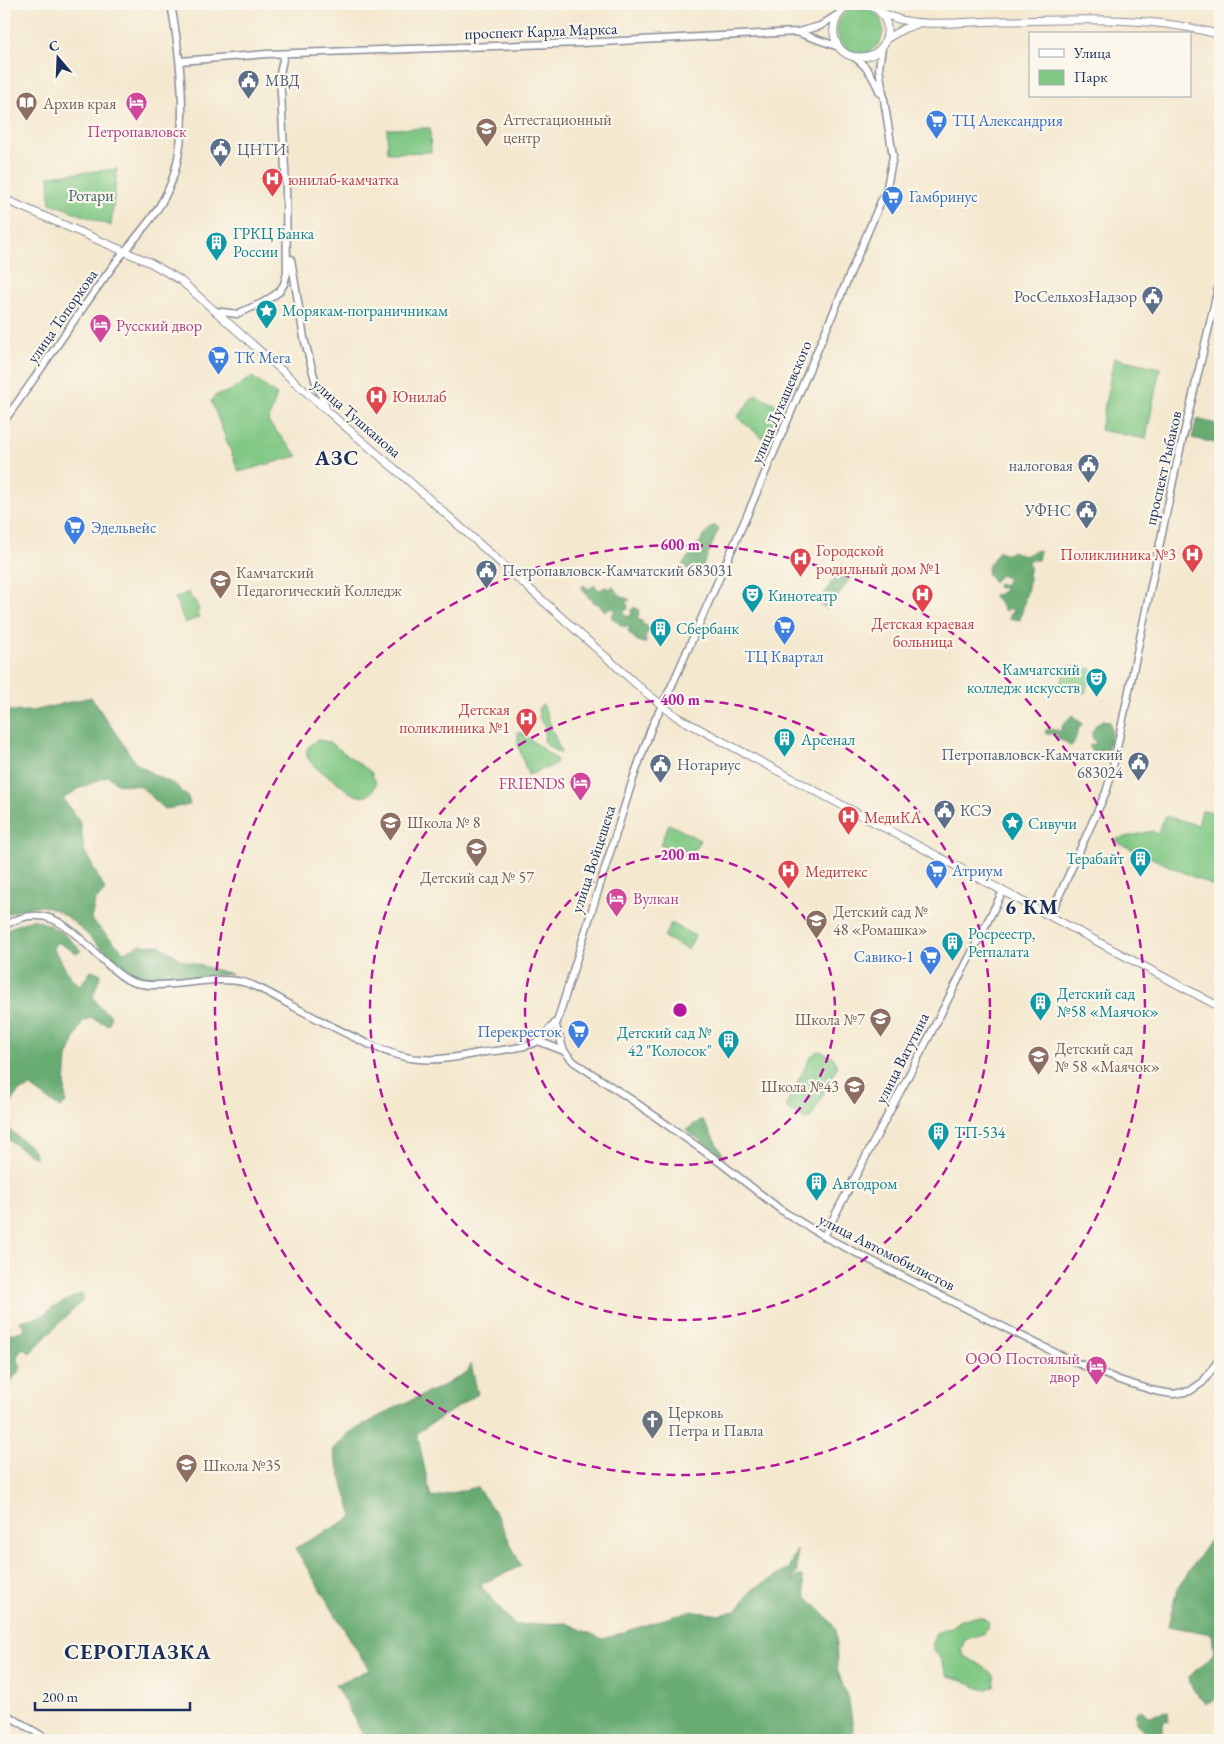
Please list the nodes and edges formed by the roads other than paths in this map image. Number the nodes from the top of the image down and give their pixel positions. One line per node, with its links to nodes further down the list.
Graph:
1 (171, 4): 14 (main road, улица Топоркова)
2 (853, 4): 5 (main road)
3 (866, 4): 4 (main road)
4 (877, 7): 6 (main road); 9 (main road)
5 (842, 10): 7 (main road, проспект Карла Маркса); 10 (main road)
6 (919, 23): 8 (main road); 9 (main road)
7 (798, 32): 10 (main road, проспект Карла Маркса); 12 (main road, проспект Карла Маркса)
8 (1220, 35)
9 (886, 39): 11 (main road)
10 (840, 47): 13 (main road)
11 (882, 47): 13 (main road); 15 (main road, улица Лукашевского)
12 (284, 54): 14 (main road, проспект Карла Маркса); 17 (main road)
13 (851, 56): 15 (main road, улица Лукашевского)
14 (180, 61): 18 (main road, улица Топоркова)
15 (884, 103): 23 (main road, улица Лукашевского)
16 (4, 199): 18 (main road, улица Тушканова)
17 (287, 238): 20 (main road); 21 (main road)
18 (125, 251): 20 (main road, улица Тушканова); 22 (main road, улица Топоркова)
19 (1220, 280): 25 (main road, проспект Рыбаков)
20 (215, 311): 21 (main road, улица Тушканова)
21 (327, 410): 23 (main road, улица Тушканова)
22 (4, 421)
23 (662, 706): 24 (main road, улица Тушканова); 28 (main road, улица Войцешека)
24 (1003, 891): 25 (main road, улица Тушканова); 31 (main road, улица Ватутина)
25 (1050, 916): 27 (main road, улица Тушканова)
26 (4, 926): 29 (main road)
27 (1220, 1007)
28 (555, 1023): 29 (main road); 30 (main road, улица Автомобилистов)
29 (538, 1041): 30 (main road, улица Автомобилистов)
30 (564, 1051): 31 (main road, улица Автомобилистов)
31 (824, 1236): 32 (main road, улица Автомобилистов)
32 (1220, 1358)
33 (4, 1714): 34 (main road)
34 (49, 1740)

